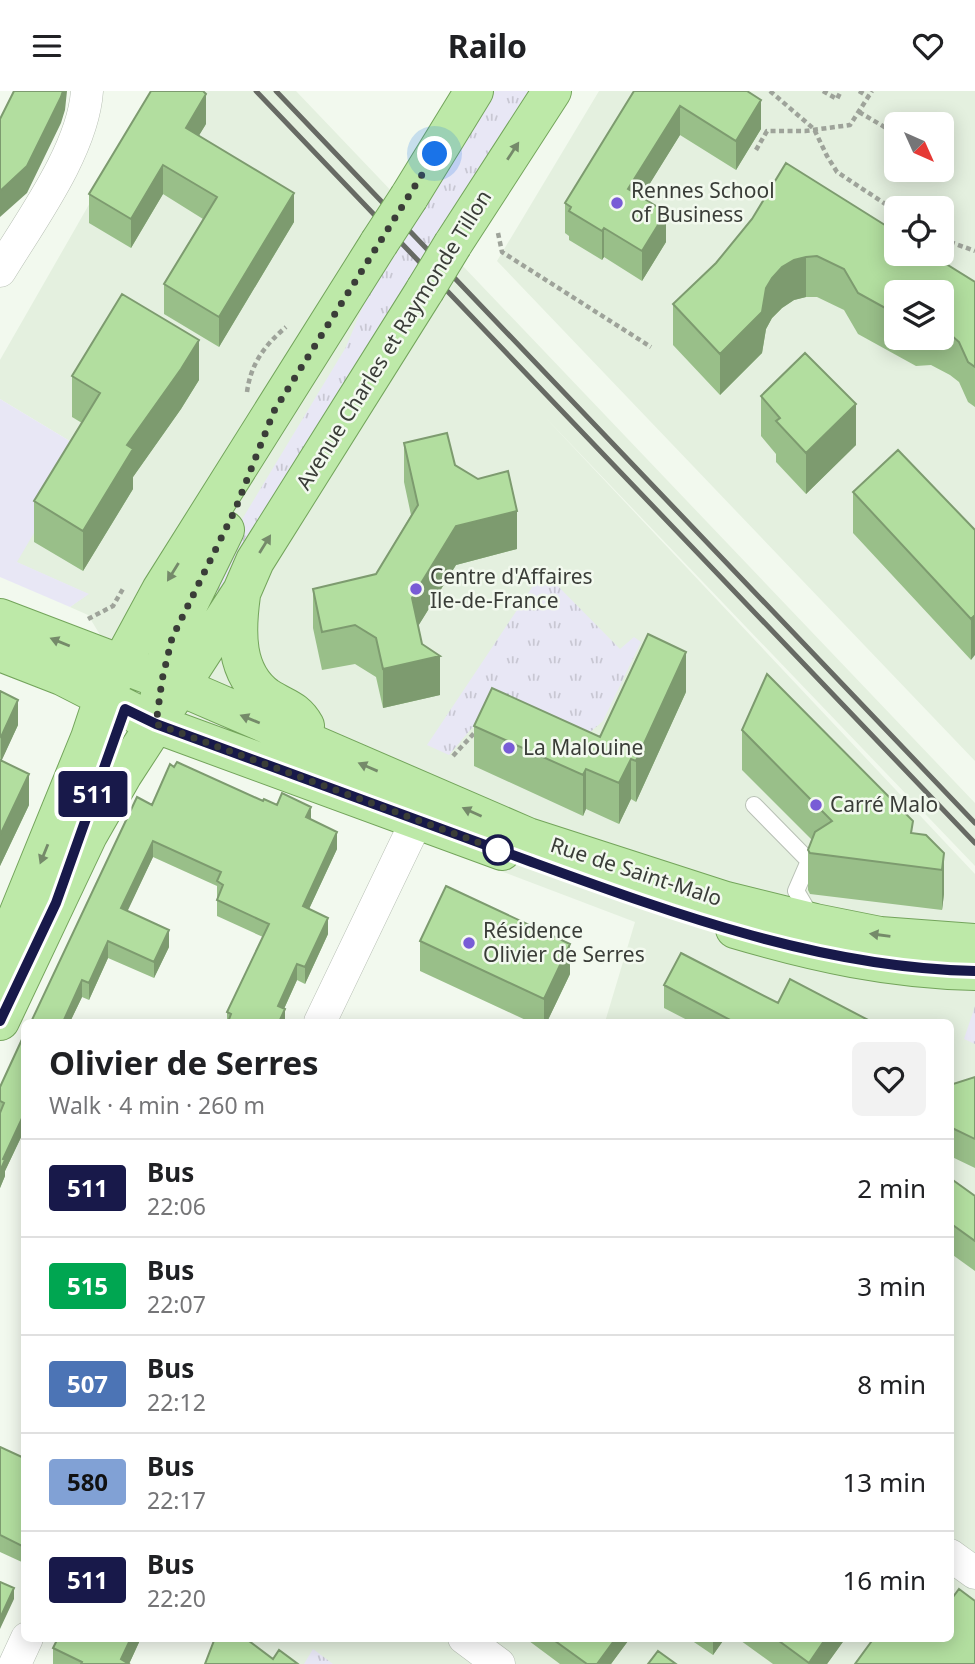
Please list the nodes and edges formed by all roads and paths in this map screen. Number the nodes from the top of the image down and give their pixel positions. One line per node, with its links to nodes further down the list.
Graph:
1 (86, 91): 17 (street)
2 (474, 91): 19 (main road, Avenue Charles et Raymonde Tillon, bridge)
3 (552, 91): 20 (main road, Avenue Charles et Raymonde Tillon, one-way to 3, bridge)
4 (770, 91): 11 (path)
5 (823, 91): 6 (path)
6 (841, 91)
7 (859, 91): 8 (path)
8 (870, 94): 9 (path)
9 (859, 112): 10 (path); 11 (path)
10 (884, 127)
11 (814, 129): 12 (path); 13 (path)
12 (756, 150)
13 (884, 203)
14 (496, 227): 18 (path)
15 (954, 243): 16 (path)
16 (975, 251)
17 (0, 271)
18 (650, 347)
19 (274, 411): 23 (main road, Avenue Charles et Raymonde Tillon, one-way to 23); 24 (main road, Avenue Charles et Raymonde Tillon)
20 (242, 591): 24 (main road, Avenue Charles et Raymonde Tillon); 27 (main road, Avenue Charles et Raymonde Tillon)
21 (0, 618): 23 (main road, Rue de Saint-Malo, one-way to 21)
22 (0, 652): 25 (main road, Rue de Saint-Malo)
23 (121, 664): 24 (main road, Rue de Saint-Malo); 25 (main road, Avenue Charles et Raymonde Tillon)
24 (171, 683): 25 (main road, Avenue Charles et Raymonde Tillon); 27 (main road, Rue de Saint-Malo, one-way to 24)
25 (128, 711): 30 (main road, Rue de Saint-Malo); 34 (main road, one-way to 34); 37 (main road)
26 (481, 726): 28 (path)
27 (314, 744): 31 (main road, Rue de Saint-Malo, one-way to 27)
28 (453, 756)
29 (754, 805): 32 (lane)
30 (416, 820): 31 (main road, Rue de Saint-Malo); 36 (street)
31 (722, 913): 32 (main road, Rue de Saint-Malo)
32 (811, 937): 33 (main road, Rue de Saint-Malo, one-way to 32); 35 (main road, Rue de Saint-Malo)
33 (975, 943)
34 (0, 959)
35 (975, 971)
36 (321, 1019)
37 (0, 1021)
38 (954, 1558): 39 (street)
39 (975, 1573)
40 (25, 1642): 42 (street)
41 (469, 1642): 43 (street)
42 (15, 1664)
43 (499, 1664)

